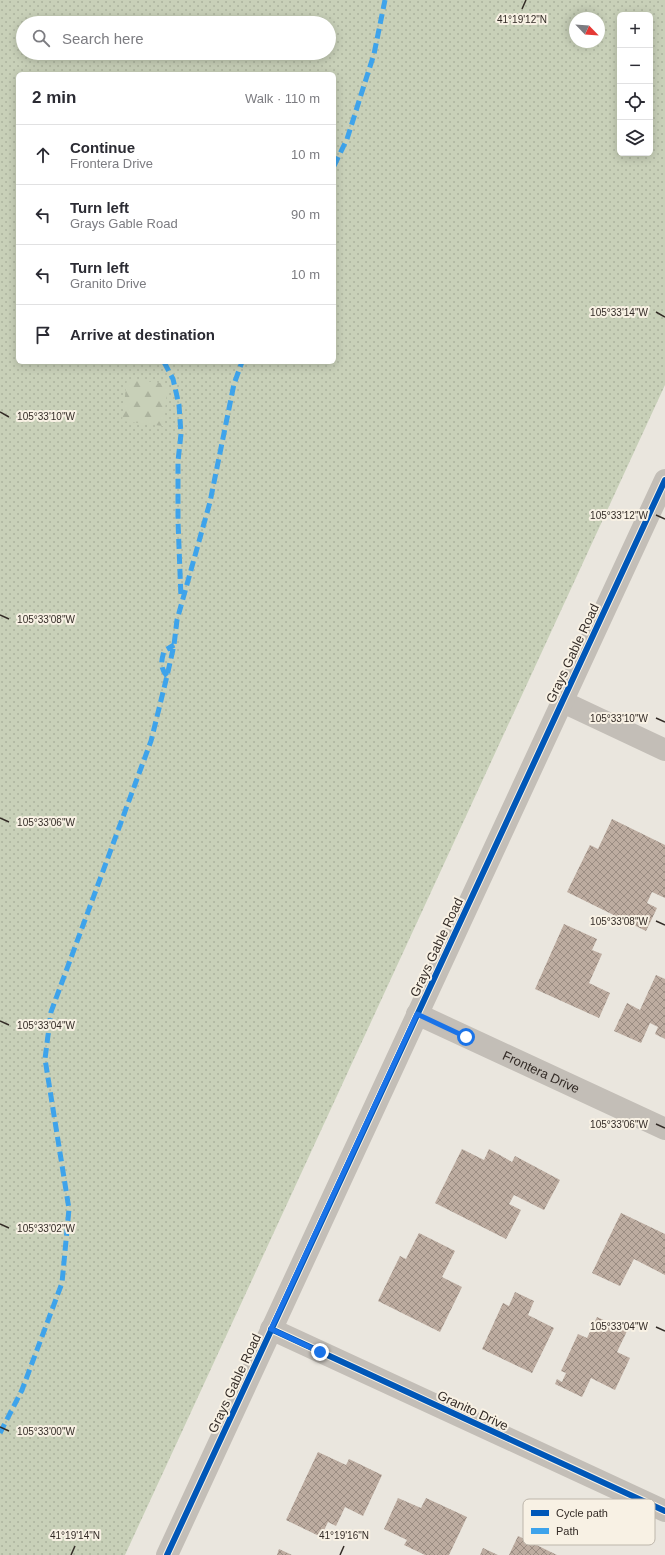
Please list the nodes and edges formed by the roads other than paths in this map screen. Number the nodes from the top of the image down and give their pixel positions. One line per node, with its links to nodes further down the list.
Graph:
1 (665, 480): 2 (street, Grays Gable Road)
2 (562, 701): 3 (street); 4 (street, Grays Gable Road)
3 (665, 750)
4 (417, 1014): 5 (street, Frontera Drive); 6 (street, Grays Gable Road)
5 (665, 1129)
6 (271, 1329): 7 (street, Granito Drive); 10 (street, Grays Gable Road)
7 (639, 1499)
8 (655, 1506): 9 (street, Granito Drive)
9 (665, 1511)
10 (167, 1555)

